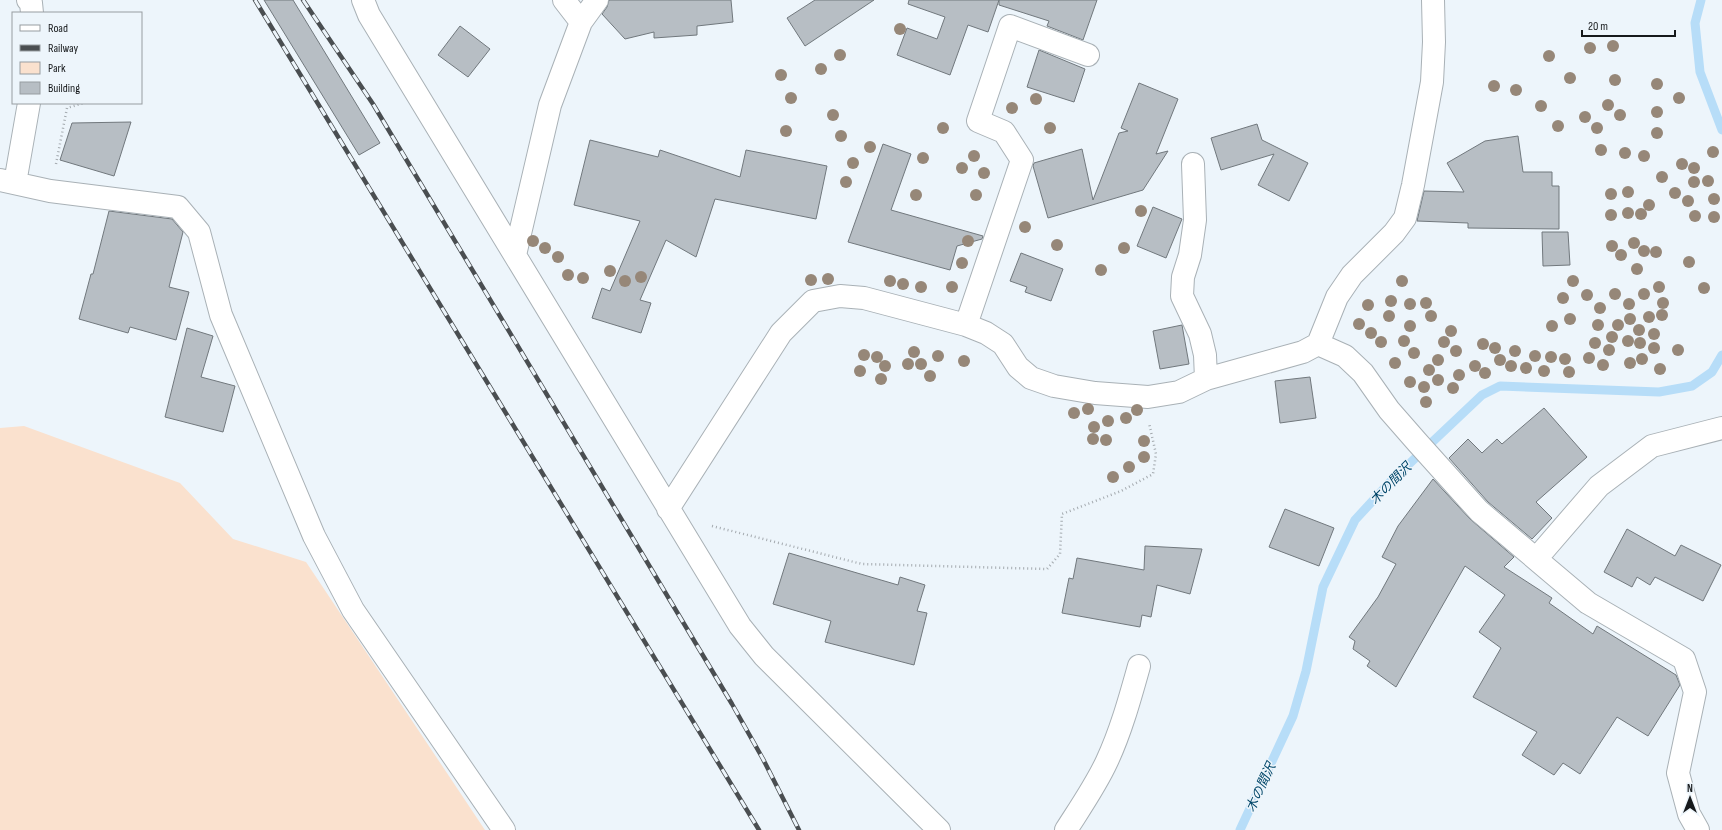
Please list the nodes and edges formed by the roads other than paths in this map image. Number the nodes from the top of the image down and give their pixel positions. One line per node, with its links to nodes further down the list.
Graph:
1 (28, 0): 6 (street)
2 (363, 0): 12 (street)
3 (564, 0): 7 (street)
4 (597, 0): 7 (street)
5 (1433, 0): 14 (street)
6 (32, 12)
7 (581, 22): 12 (street)
8 (1088, 55): 13 (street)
9 (29, 104): 11 (street)
10 (1193, 164): 15 (street)
11 (8, 181): 20 (street)
12 (515, 256): 17 (street)
13 (966, 325): 15 (street); 17 (street)
14 (1318, 344): 15 (street); 18 (street)
15 (1206, 379)
16 (1722, 428): 18 (street)
17 (670, 513): 21 (street)
18 (1536, 559): 23 (street)
19 (1139, 666): 22 (street)
20 (504, 830)
21 (939, 830)
22 (1066, 830)
23 (1698, 830)

